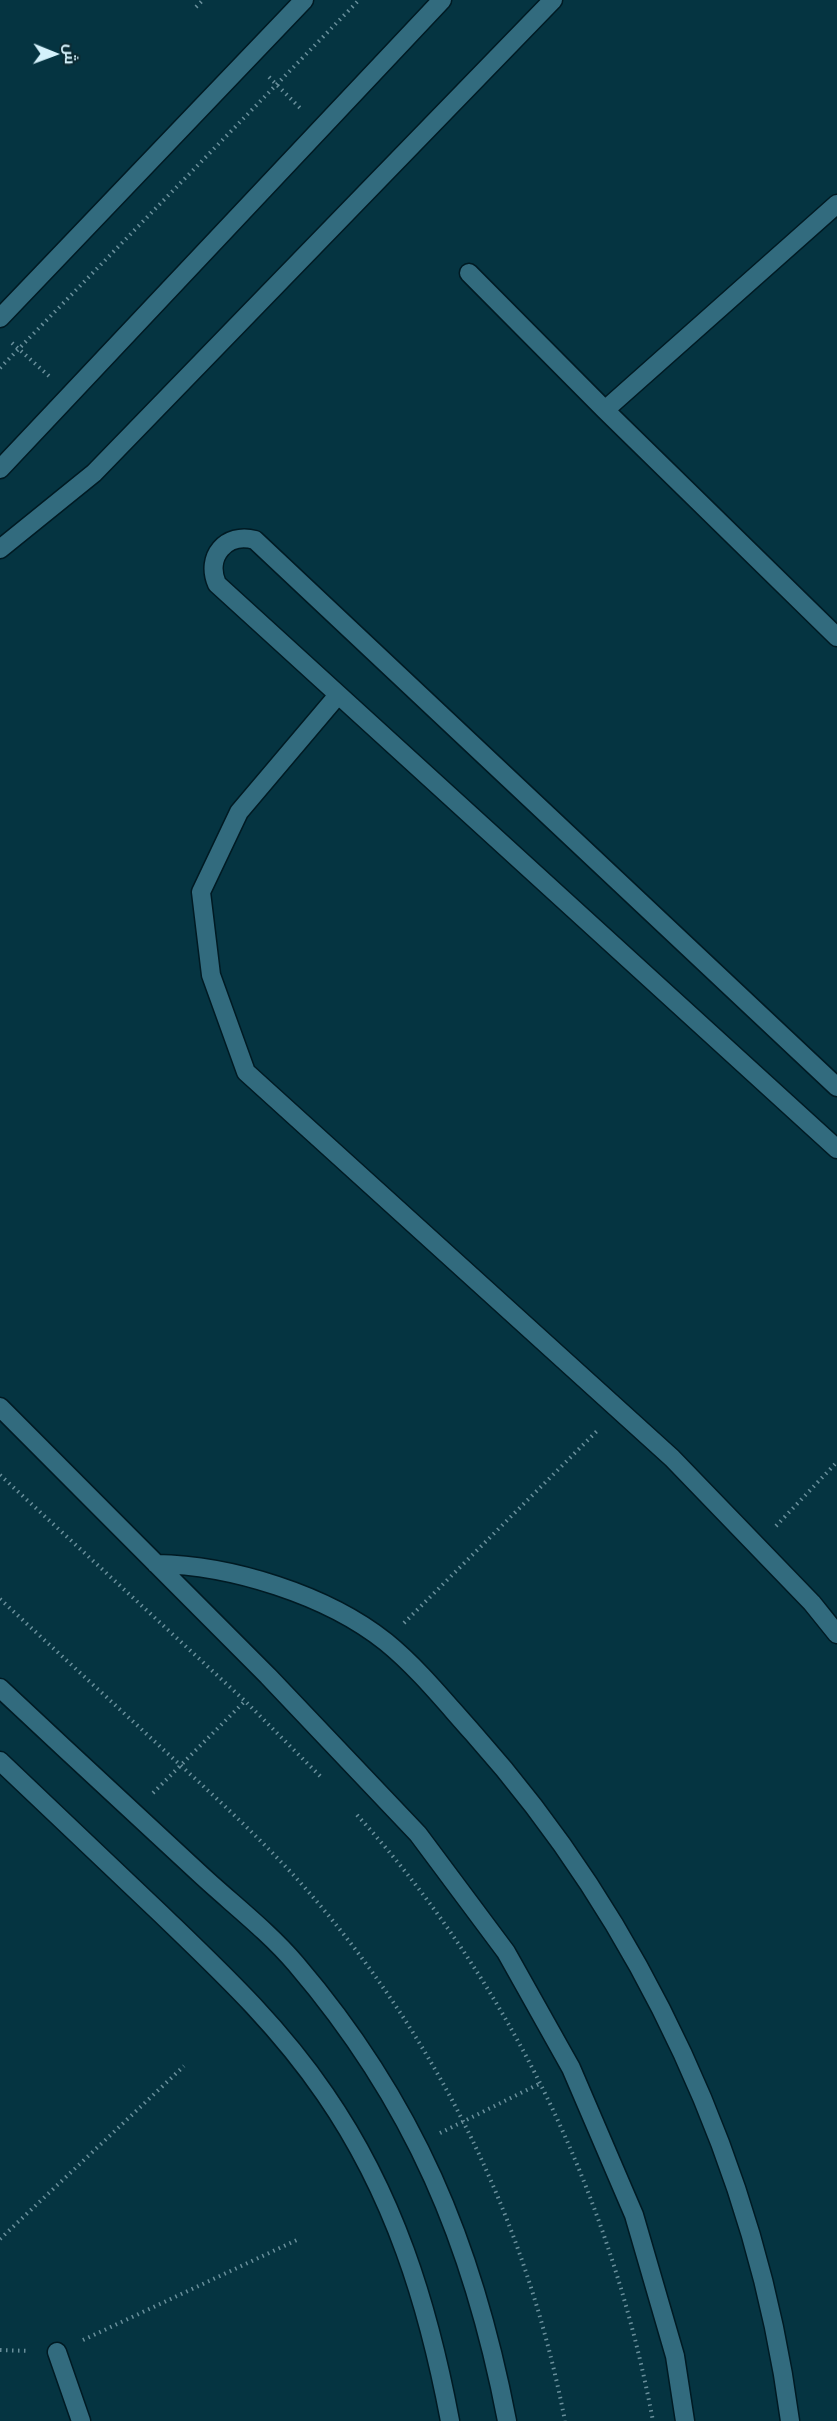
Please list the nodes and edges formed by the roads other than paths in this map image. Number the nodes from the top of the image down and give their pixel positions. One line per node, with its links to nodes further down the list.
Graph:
1 (304, 0): 6 (street)
2 (441, 0): 8 (street)
3 (553, 0): 9 (street)
4 (837, 204): 7 (street)
5 (470, 273): 7 (street)
6 (0, 318)
7 (605, 410): 10 (street)
8 (0, 470)
9 (0, 549)
10 (837, 637)
11 (338, 695): 12 (street); 13 (street); 16 (street)
12 (837, 1088)
13 (837, 1149)
14 (0, 1407): 15 (street)
15 (156, 1564): 23 (street); 24 (street)
16 (837, 1634)
17 (0, 1688): 22 (street)
18 (0, 1761): 21 (street)
19 (57, 2352): 20 (street)
20 (81, 2421)
21 (450, 2421)
22 (507, 2421)
23 (685, 2421)
24 (790, 2421)

